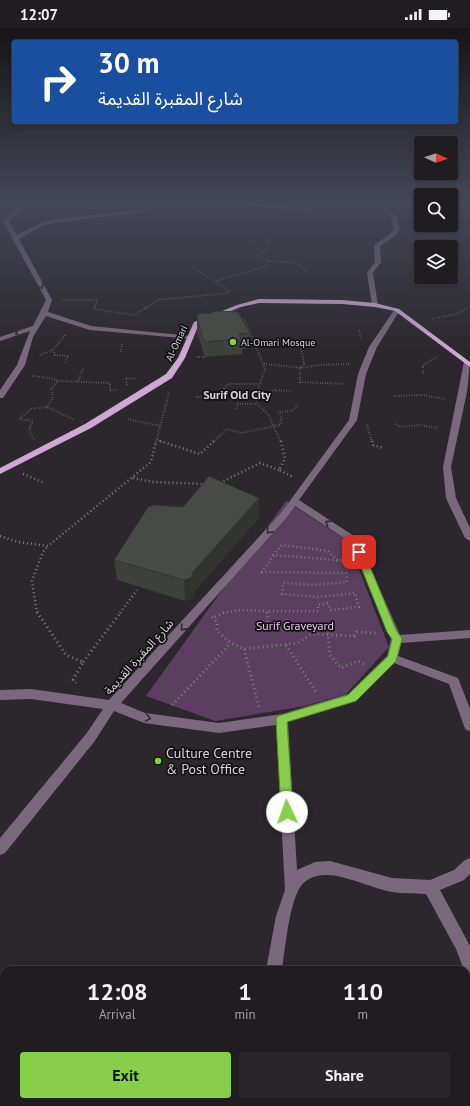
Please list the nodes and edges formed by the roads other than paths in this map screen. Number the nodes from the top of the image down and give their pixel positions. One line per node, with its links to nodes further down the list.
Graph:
1 (24, 252): 5 (street, one-way to 5)
2 (377, 252): 3 (street)
3 (375, 305): 4 (main road, Al-Omari); 7 (main road, Al-Omari)
4 (397, 310): 9 (main road, Al-Omari); 12 (street, شارع المقبرة القديمة)
5 (44, 313): 6 (street); 7 (street)
6 (36, 327): 8 (street, one-way to 8); 10 (street)
7 (191, 338): 11 (main road, Al-Omari)
8 (0, 339)
9 (468, 364): 13 (street)
10 (0, 396)
11 (0, 471)
12 (294, 501): 15 (street, one-way to 12); 18 (street, شارع المقبرة القديمة, one-way to 18)
13 (470, 538)
14 (470, 634): 15 (street)
15 (398, 639): 16 (street, شارع المقبرة القديمة)
16 (392, 658): 19 (street, شارع المقبرة القديمة); 20 (street)
17 (0, 695): 18 (street)
18 (112, 705): 19 (street, شارع المقبرة القديمة, one-way to 19); 21 (street)
19 (282, 719): 24 (street)
20 (470, 726)
21 (0, 848)
22 (470, 865): 23 (street)
23 (430, 887): 24 (street); 26 (street)
24 (292, 890): 25 (street)
25 (275, 966)
26 (470, 966)

